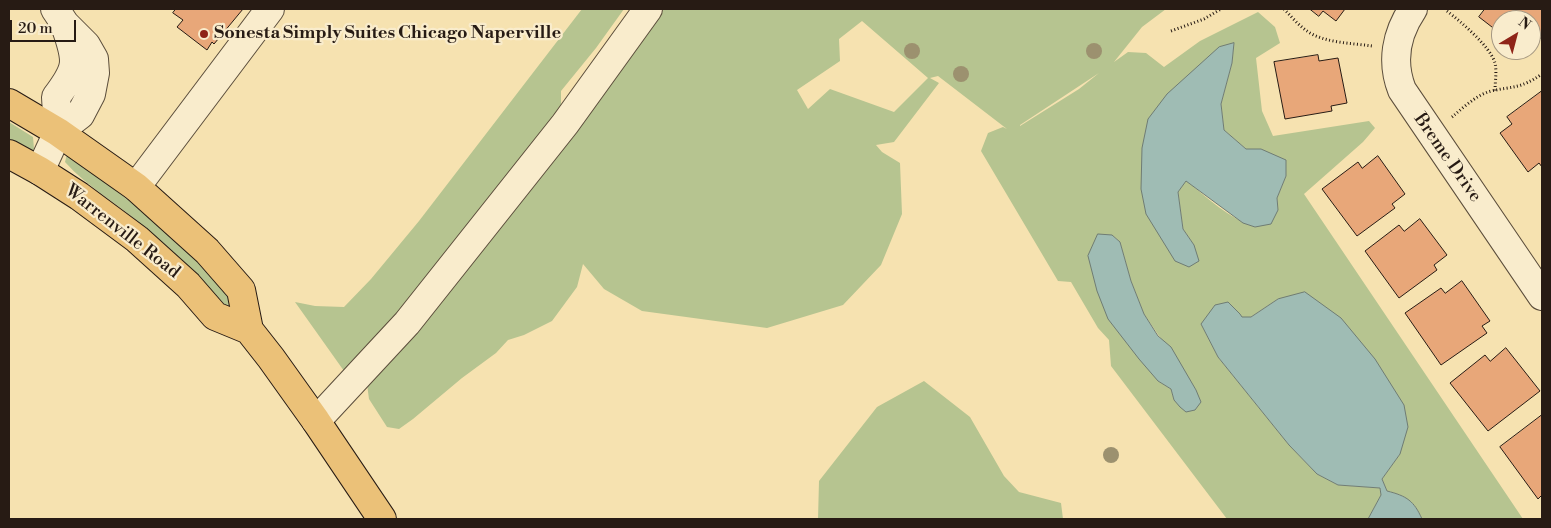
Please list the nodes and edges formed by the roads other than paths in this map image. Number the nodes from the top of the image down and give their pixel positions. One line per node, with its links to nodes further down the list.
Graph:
1 (270, 9): 9 (street)
2 (648, 9): 12 (street)
3 (1413, 9): 10 (street, Breme Drive)
4 (60, 16): 6 (street)
5 (9, 103): 6 (main road, Warrenville Road)
6 (58, 132): 8 (street); 9 (main road, Warrenville Road)
7 (9, 154): 8 (main road, Warrenville Road)
8 (40, 171): 11 (main road, Warrenville Road)
9 (136, 186): 11 (main road, Warrenville Road)
10 (1542, 296)
11 (249, 330): 12 (main road, Warrenville Road)
12 (316, 422): 13 (main road, Warrenville Road)
13 (382, 519)

